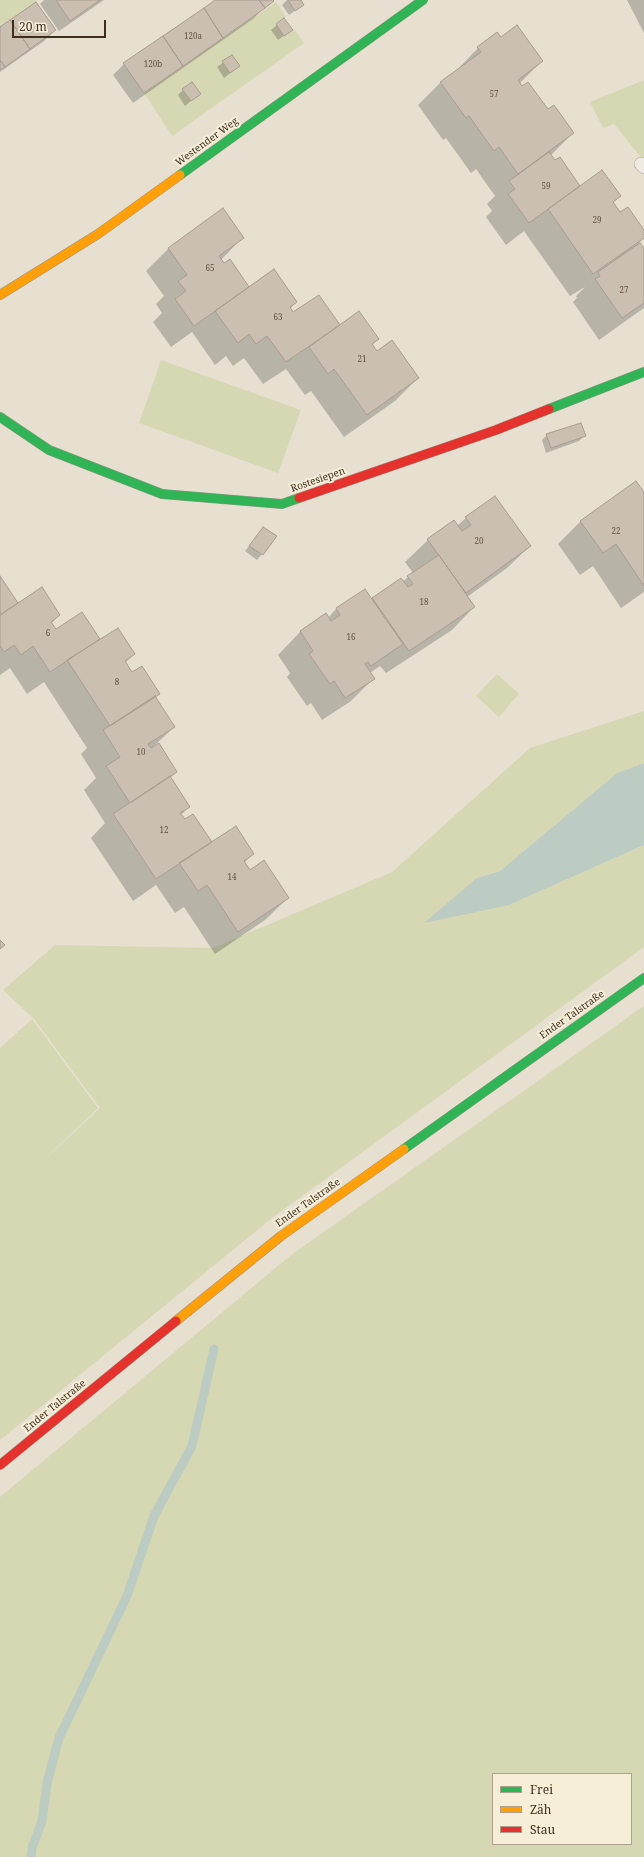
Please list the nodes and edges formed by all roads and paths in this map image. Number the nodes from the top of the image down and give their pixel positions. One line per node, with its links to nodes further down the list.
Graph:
1 (423, 0): 2 (street, Westender Weg)
2 (0, 295)
3 (644, 372): 4 (street, Rostesiepen)
4 (0, 417)
5 (644, 978): 6 (street, Ender Talstraße)
6 (0, 1465)

